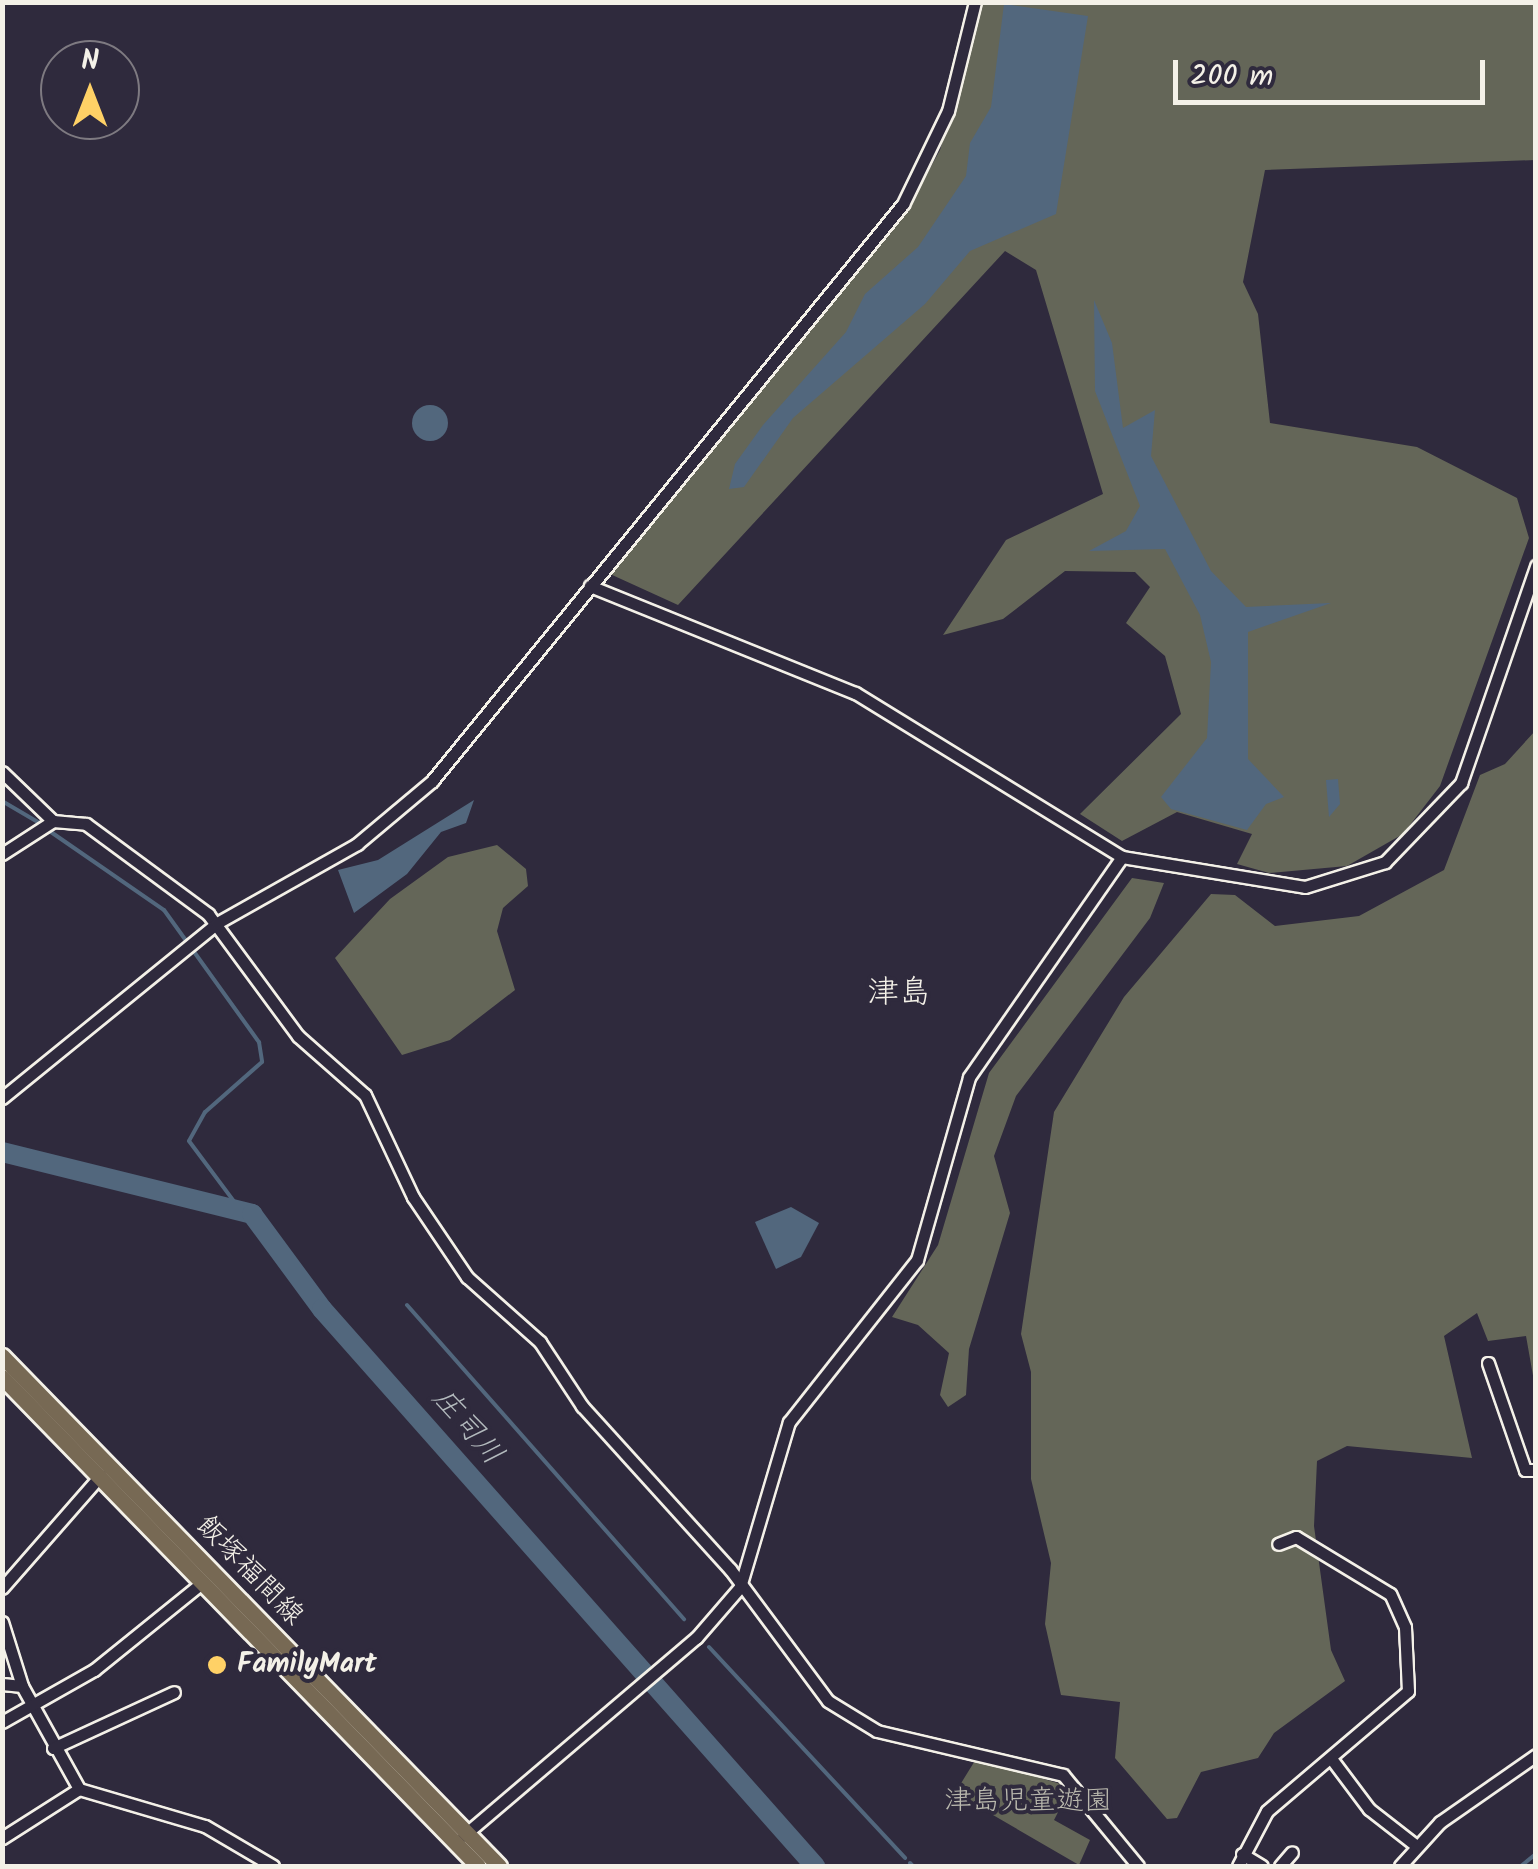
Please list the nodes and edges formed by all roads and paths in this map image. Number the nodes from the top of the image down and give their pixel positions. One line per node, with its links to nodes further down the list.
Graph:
1 (974, 2): 3 (street)
2 (1536, 566): 7 (street)
3 (590, 586): 7 (street); 8 (street)
4 (2, 772): 5 (street)
5 (53, 821): 6 (street); 8 (street)
6 (2, 854)
7 (1127, 858): 17 (street)
8 (217, 923): 9 (street); 17 (street)
9 (2, 1098)
10 (2, 1356): 30 (main road, 飯塚福間線)
11 (1488, 1363): 13 (street)
12 (2, 1377): 14 (main road, 飯塚福間線)
13 (1536, 1470)
14 (101, 1475): 16 (main road, 飯塚福間線); 18 (street)
15 (1278, 1544): 27 (street)
16 (203, 1582): 23 (street); 30 (main road, 飯塚福間線)
17 (740, 1587): 30 (street); 37 (street)
18 (2, 1588)
19 (2, 1622): 21 (street)
20 (2, 1684): 21 (street)
21 (22, 1686): 23 (street)
22 (174, 1692): 25 (street)
23 (33, 1708): 24 (street); 25 (street)
24 (2, 1722)
25 (54, 1748): 28 (street)
26 (1536, 1756): 31 (street)
27 (1334, 1760): 31 (street); 33 (street)
28 (80, 1789): 29 (street); 34 (street)
29 (2, 1838)
30 (460, 1839): 35 (main road, 飯塚福間線); 36 (main road, 飯塚福間線)
31 (1414, 1844): 40 (street)
32 (1292, 1852): 39 (street)
33 (1240, 1860): 38 (street)
34 (273, 1866)
35 (478, 1866)
36 (499, 1866)
37 (1138, 1866)
38 (1262, 1866)
39 (1280, 1866)
40 (1400, 1866)

